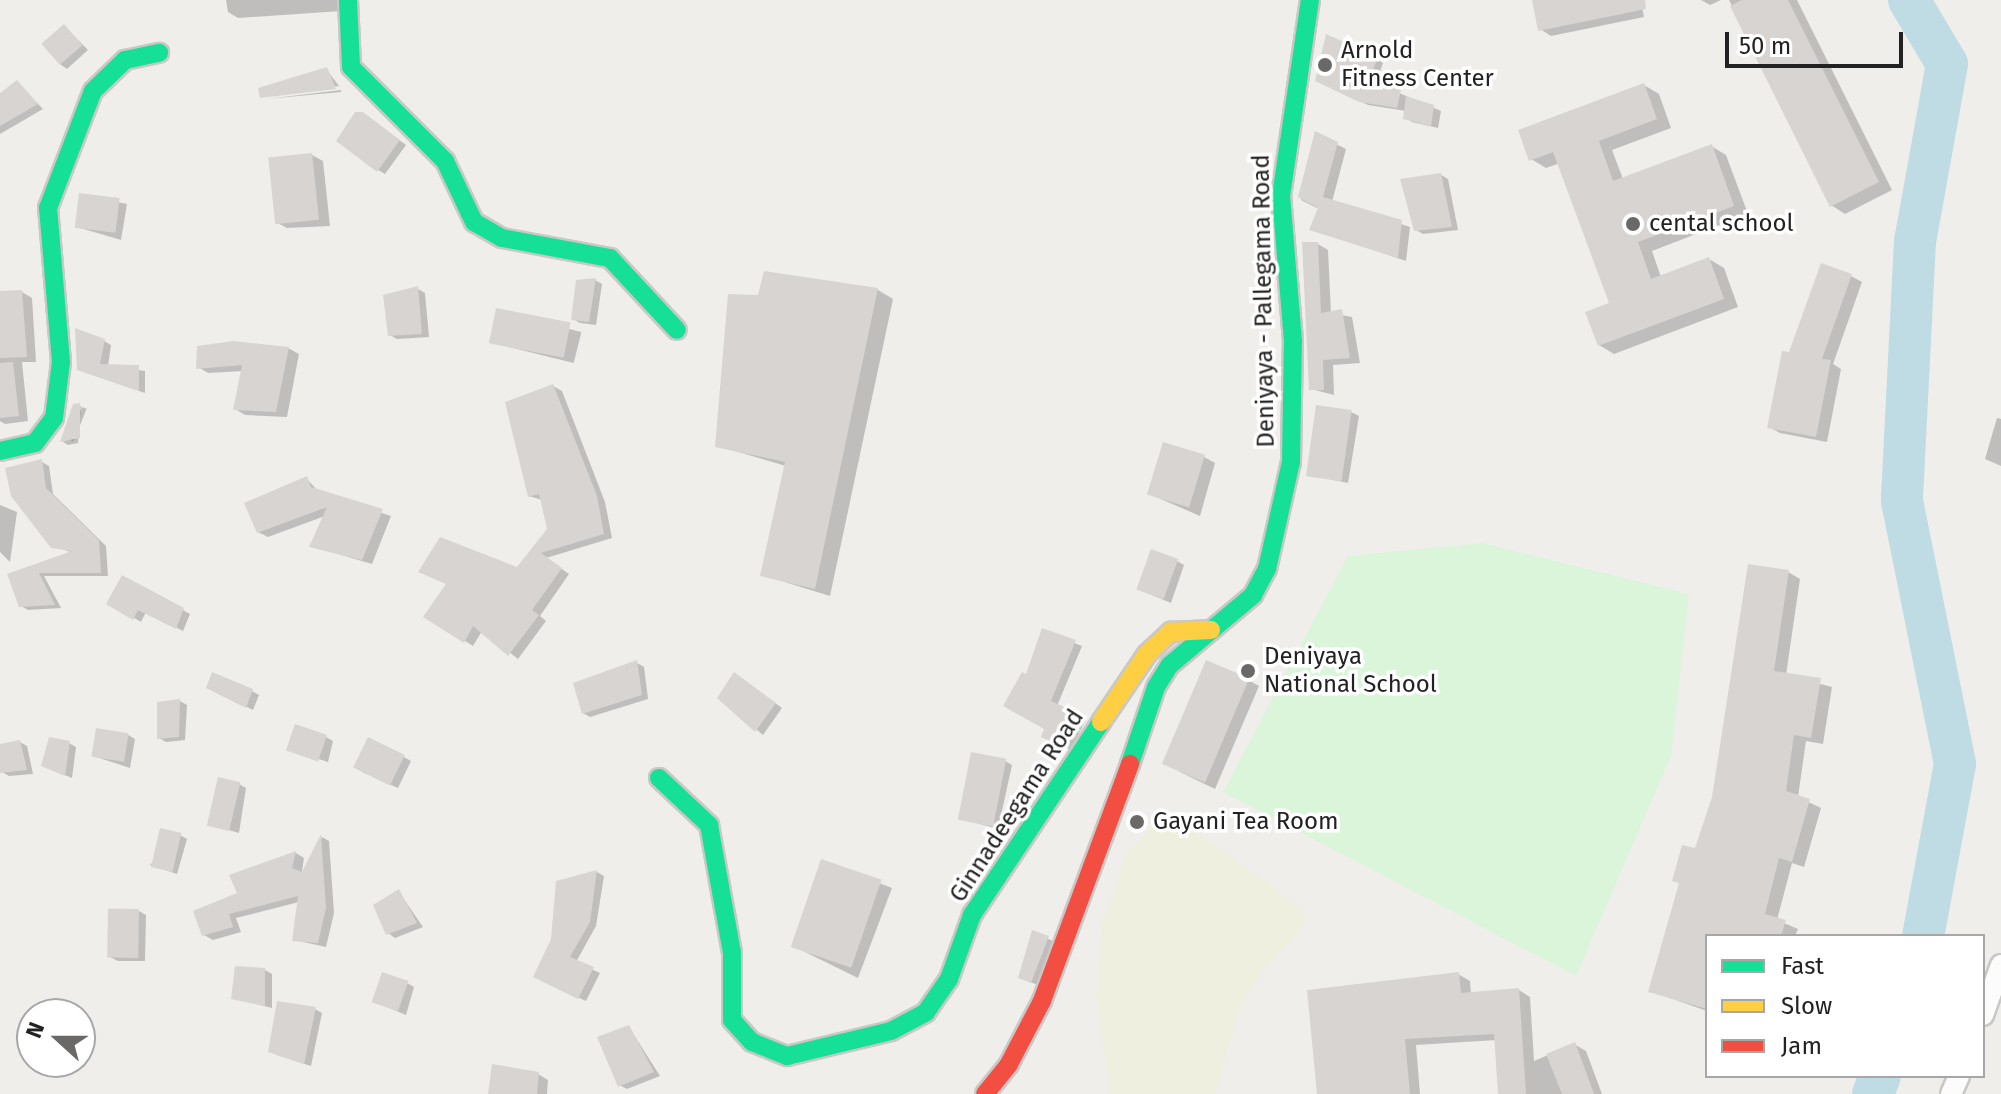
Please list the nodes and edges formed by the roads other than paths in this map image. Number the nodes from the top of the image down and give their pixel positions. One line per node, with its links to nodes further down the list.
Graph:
1 (348, 0): 4 (street)
2 (1310, 0): 6 (street, Deniyaya - Pallegama Road)
3 (159, 53): 5 (street)
4 (677, 330)
5 (0, 451)
6 (1211, 630): 7 (street, Ginnadeegama Road); 10 (street, Deniyaya - Pallegama Road)
7 (659, 778)
8 (2001, 965): 9 (street)
9 (1985, 1009)
10 (985, 1094)

